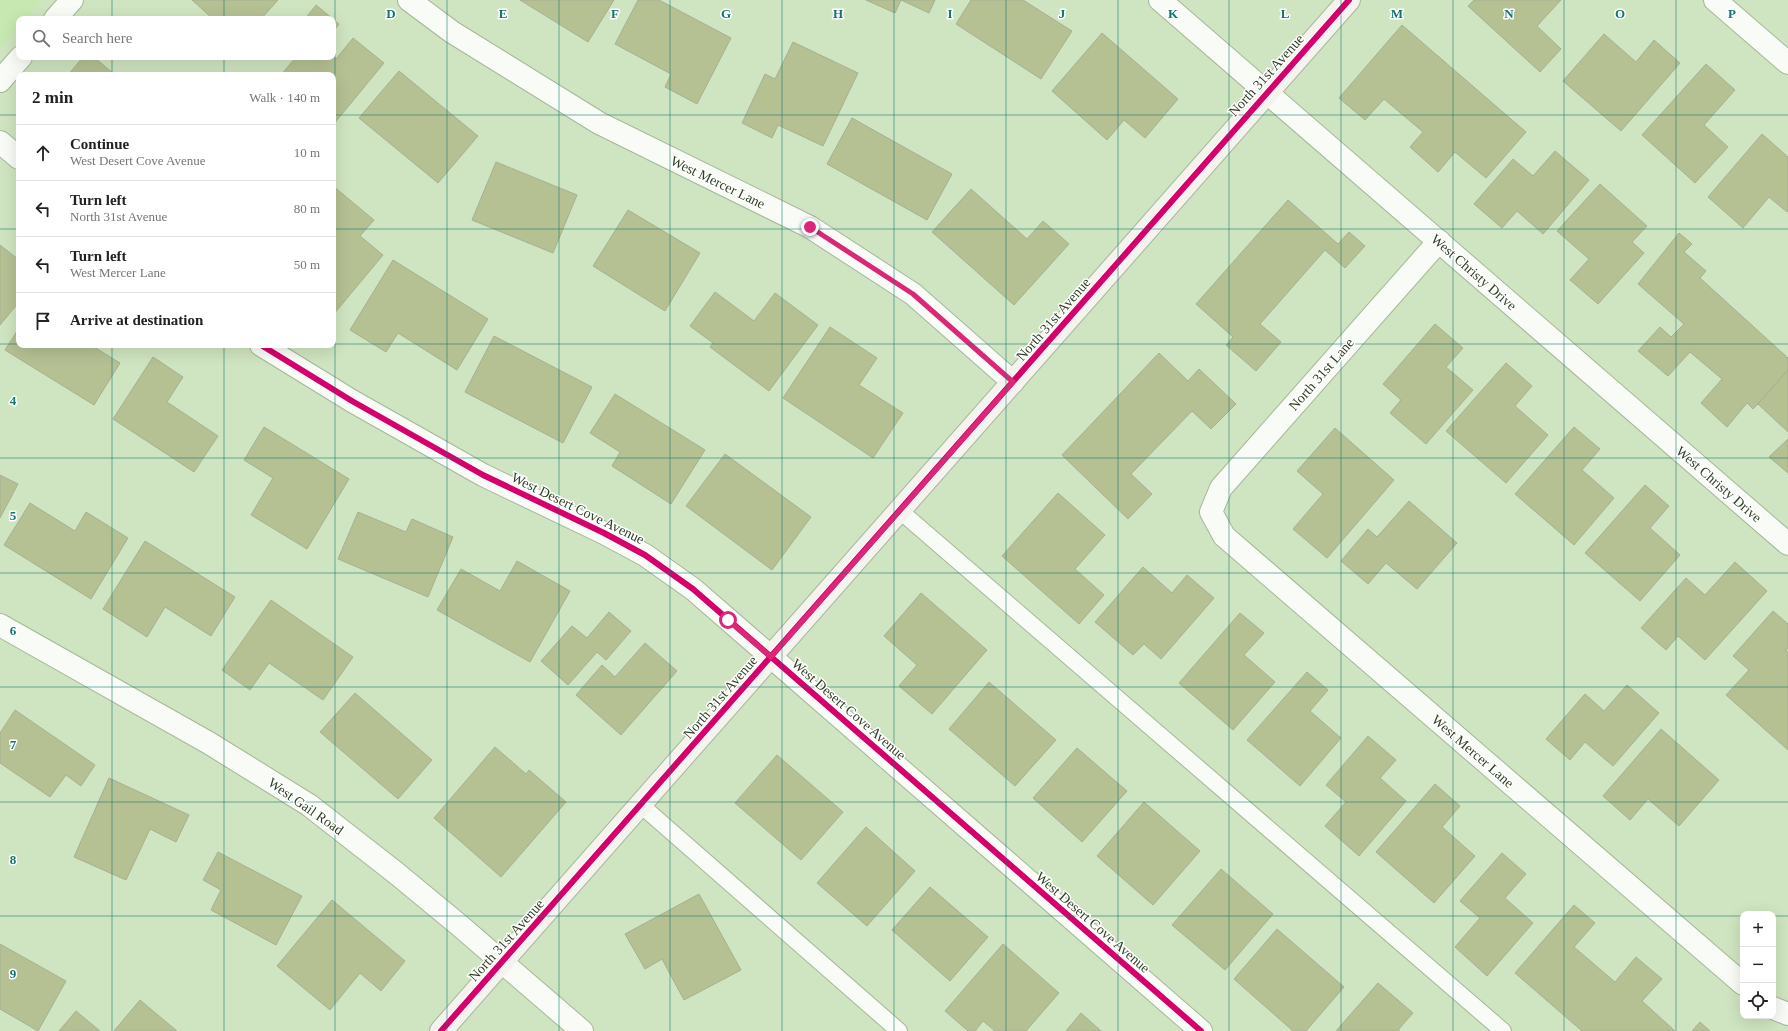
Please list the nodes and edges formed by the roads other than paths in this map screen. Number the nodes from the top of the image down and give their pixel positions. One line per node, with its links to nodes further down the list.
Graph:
1 (72, 0): 6 (street)
2 (408, 0): 15 (street, West Mercer Lane)
3 (1160, 0): 10 (street, West Christy Drive)
4 (1349, 0): 10 (street, North 31st Avenue)
5 (1715, 0): 8 (street)
6 (58, 16)
7 (18, 60): 9 (street)
8 (1788, 63)
9 (0, 81)
10 (1267, 92): 13 (street, West Christy Drive); 15 (street, North 31st Avenue)
11 (0, 142): 12 (street)
12 (16, 155)
13 (1439, 241): 17 (street, North 31st Lane); 18 (street, West Christy Drive)
14 (266, 348): 20 (street, West Desert Cove Avenue)
15 (1013, 382): 16 (street, North 31st Avenue)
16 (899, 510): 20 (street, North 31st Avenue); 30 (lane)
17 (1211, 512): 23 (street, West Mercer Lane)
18 (1788, 544)
19 (0, 624): 22 (street, West Gail Road)
20 (771, 657): 21 (street, North 31st Avenue); 29 (street, West Desert Cove Avenue)
21 (642, 806): 22 (street, North 31st Avenue); 28 (lane)
22 (502, 962): 26 (street, North 31st Avenue); 27 (street, West Gail Road)
23 (1742, 983)
24 (1776, 1009): 25 (street)
25 (1788, 1014)
26 (441, 1031)
27 (582, 1031)
28 (899, 1031)
29 (1201, 1031)
30 (1504, 1031)

